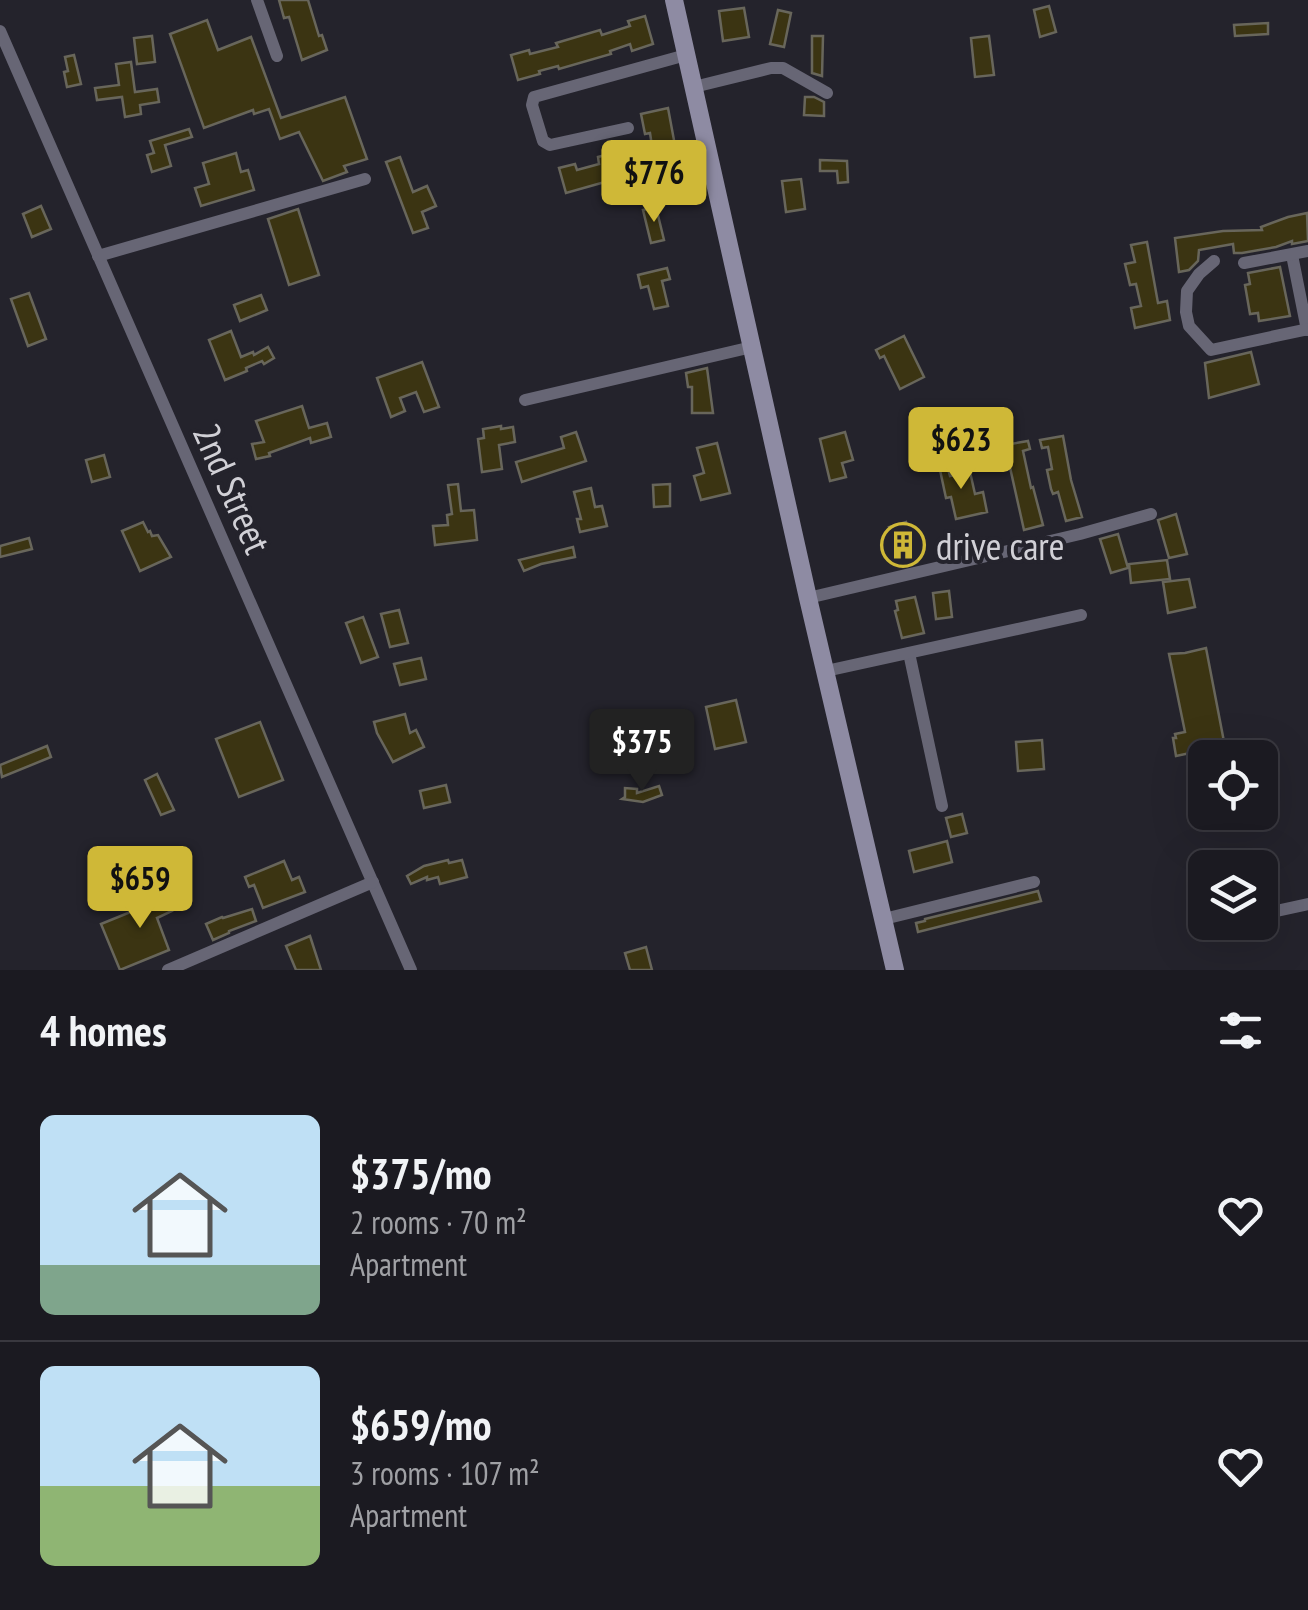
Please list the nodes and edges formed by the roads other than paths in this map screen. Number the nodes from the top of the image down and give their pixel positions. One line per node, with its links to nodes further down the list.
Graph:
1 (257, 0): 5 (street)
2 (674, 0): 4 (main road)
3 (0, 31): 12 (street, 2nd Street)
4 (686, 55): 6 (main road); 8 (street)
5 (277, 56)
6 (694, 88): 7 (street); 16 (main road)
7 (827, 93)
8 (628, 128)
9 (366, 180): 12 (street)
10 (1308, 251): 11 (street)
11 (1292, 255): 14 (street); 15 (street)
12 (98, 256): 24 (street, 2nd Street)
13 (1214, 262): 15 (street)
14 (1244, 263)
15 (1308, 330)
16 (752, 347): 17 (street); 19 (main road)
17 (525, 400)
18 (1151, 514): 19 (street)
19 (808, 598): 22 (main road)
20 (1081, 616): 21 (street)
21 (908, 653): 22 (street); 23 (street)
22 (826, 671): 28 (main road)
23 (942, 806)
24 (372, 882): 29 (street); 30 (street, 2nd Street)
25 (1034, 882): 28 (street)
26 (1308, 904): 27 (street)
27 (1278, 911)
28 (884, 919): 31 (main road)
29 (168, 970)
30 (411, 970)
31 (895, 970)

